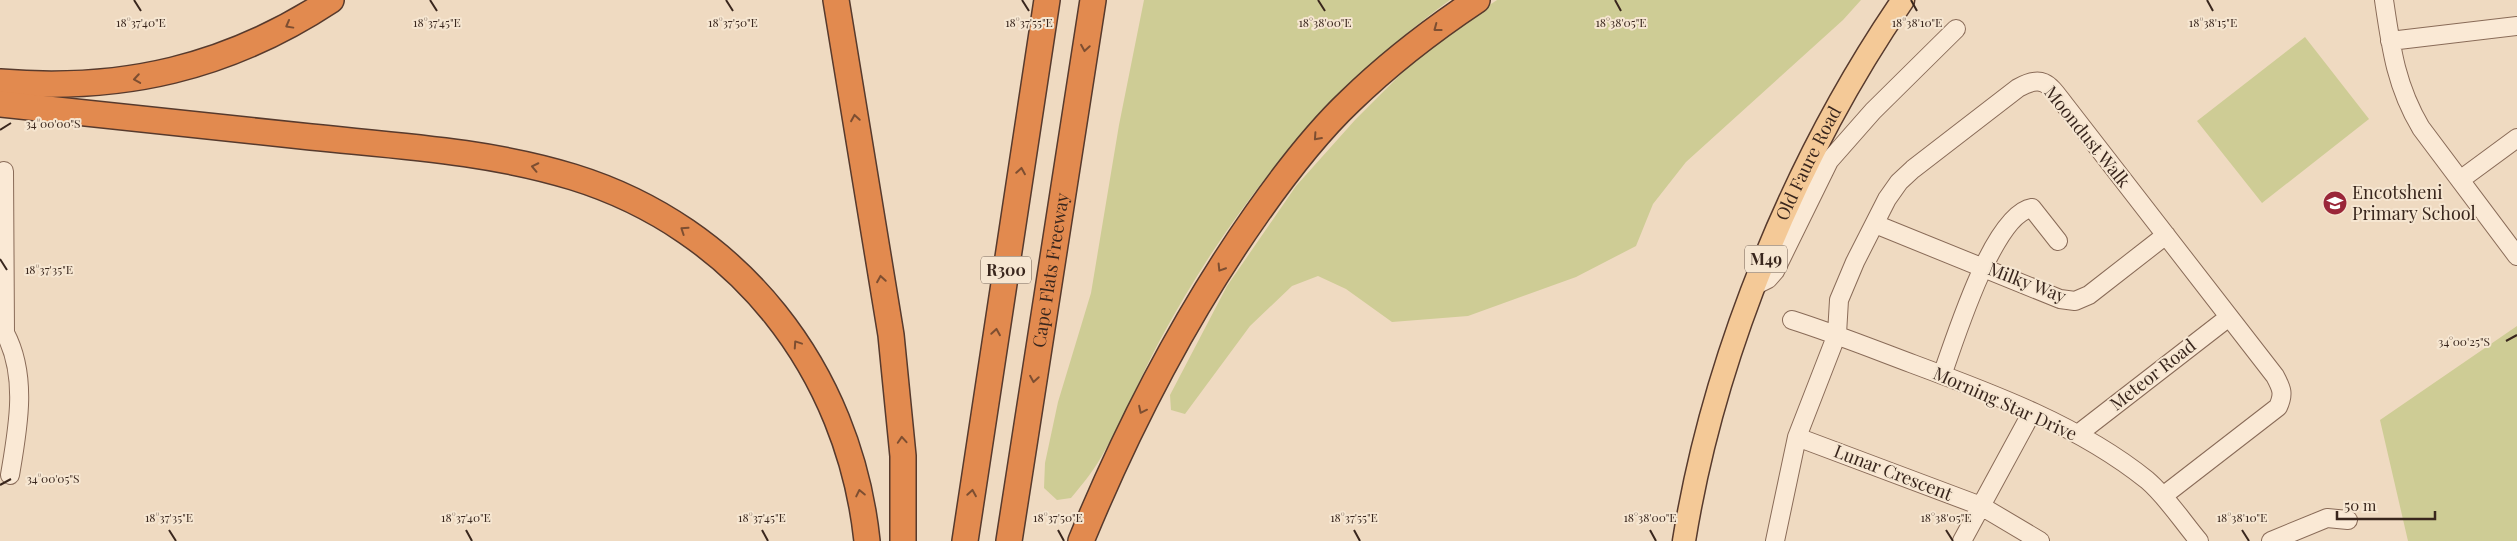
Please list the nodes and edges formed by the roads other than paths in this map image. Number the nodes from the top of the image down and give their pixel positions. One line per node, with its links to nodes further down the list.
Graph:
1 (331, 0): 11 (highway, one-way to 11)
2 (836, 0): 35 (highway, one-way to 2)
3 (1047, 0): 36 (highway, R300, one-way to 3)
4 (1093, 0): 37 (highway, Cape Flats Freeway / R300, one-way to 37)
5 (1477, 0): 38 (highway, one-way to 38)
6 (1903, 0): 21 (main road, Old Faure Road / M49)
7 (2384, 0): 10 (street)
8 (2517, 26): 10 (street)
9 (1956, 29): 21 (street)
10 (2390, 41): 15 (street)
11 (0, 82)
12 (0, 104): 34 (highway, one-way to 12)
13 (2517, 138): 15 (street)
14 (4, 171): 24 (street)
15 (2460, 180): 19 (street)
16 (1875, 224): 17 (street, Moondust Walk); 20 (street, Milky Way); 25 (street, Moondust Walk)
17 (2166, 235): 20 (street, Milky Way); 22 (street, Moondust Walk)
18 (2058, 241): 20 (street)
19 (2517, 256)
20 (1984, 267): 26 (street)
21 (1754, 286): 39 (main road, Old Faure Road / M49)
22 (2228, 317): 28 (street, Meteor Road); 31 (street, Moondust Walk)
23 (1792, 320): 25 (street, Morning Star Drive)
24 (3, 332): 30 (street)
25 (1837, 334): 26 (street, Morning Star Drive); 29 (street, Moondust Walk)
26 (1942, 375): 27 (street, Morning Star Drive)
27 (2032, 412): 28 (street, Morning Star Drive); 32 (street)
28 (2078, 434): 31 (street, Morning Star Drive)
29 (1797, 437): 32 (street, Lunar Crescent); 40 (street, Moondust Walk)
30 (10, 475)
31 (2163, 496): 43 (street, Morning Star Drive)
32 (1981, 506): 41 (street); 42 (street, Lunar Crescent)
33 (2348, 520): 44 (street)
34 (867, 541)
35 (904, 541)
36 (965, 541)
37 (1009, 541)
38 (1081, 541)
39 (1684, 541)
40 (1775, 541)
41 (1962, 541)
42 (2040, 541)
43 (2199, 541)
44 (2271, 541)

